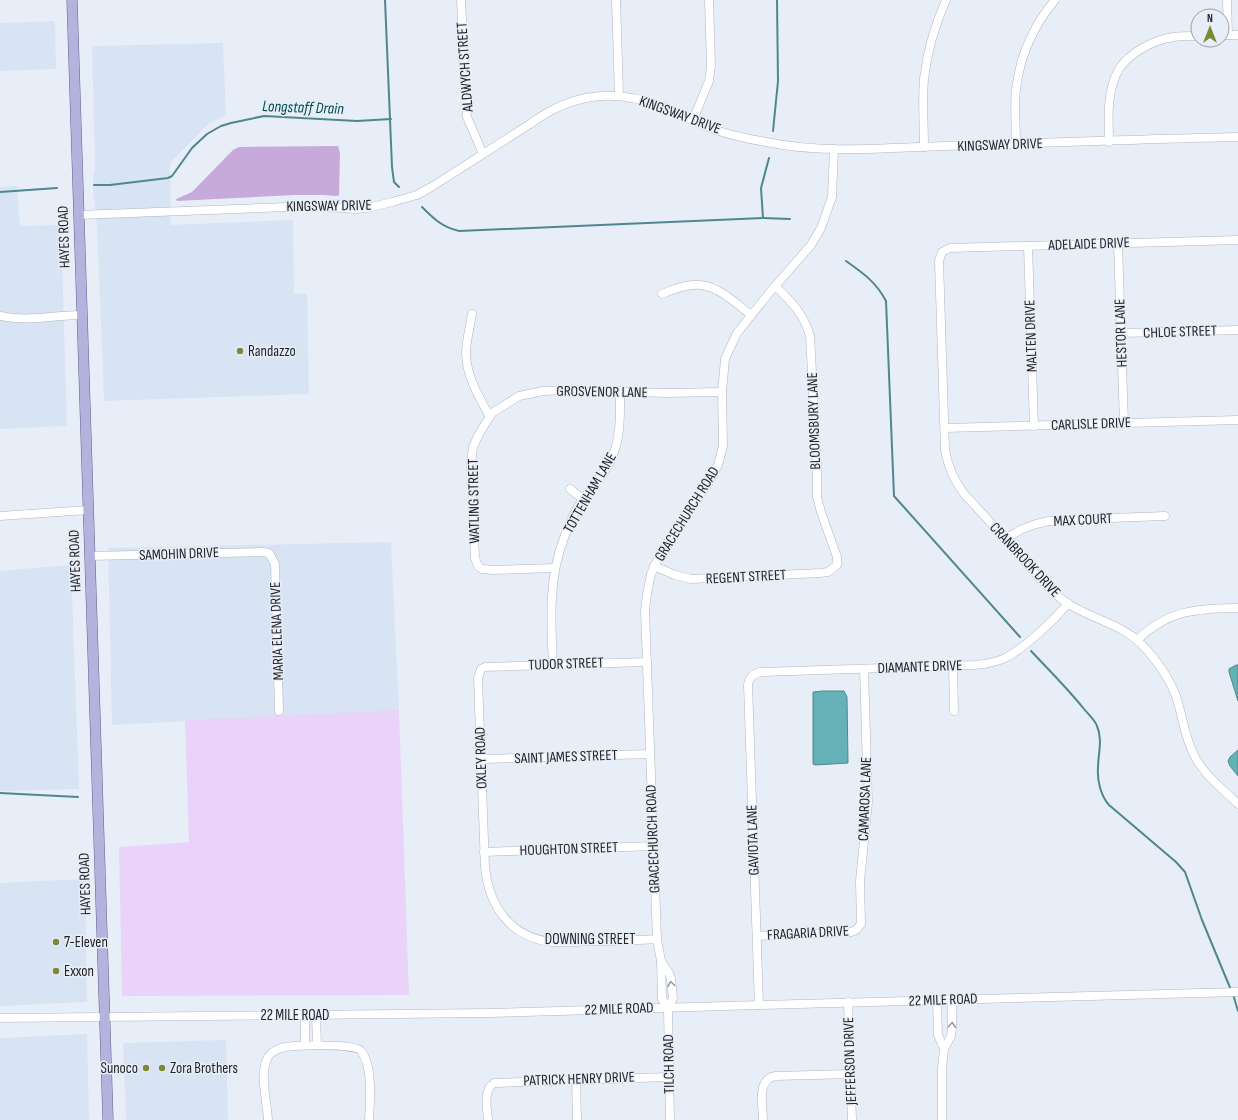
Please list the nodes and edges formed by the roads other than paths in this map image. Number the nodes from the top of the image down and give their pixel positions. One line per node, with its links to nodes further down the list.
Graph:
1 (72, 0): 16 (main road, HAYES ROAD)
2 (461, 0): 15 (street, ALDWYCH STREET)
3 (616, 0): 8 (street)
4 (709, 0): 9 (street)
5 (946, 0): 13 (street)
6 (1055, 0): 12 (street)
7 (1190, 36): 11 (street)
8 (619, 96): 9 (street, KINGSWAY DRIVE); 15 (street, KINGSWAY DRIVE)
9 (693, 120): 14 (street, KINGSWAY DRIVE)
10 (1238, 137): 11 (street, KINGSWAY DRIVE)
11 (1110, 142): 12 (street, KINGSWAY DRIVE)
12 (1016, 144): 13 (street, KINGSWAY DRIVE)
13 (924, 147): 14 (street, KINGSWAY DRIVE)
14 (834, 149): 21 (street, GRACECHURCH ROAD)
15 (483, 154): 16 (street, KINGSWAY DRIVE)
16 (78, 215): 24 (main road, HAYES ROAD)
17 (1238, 240): 18 (street, ADELAIDE DRIVE)
18 (1118, 244): 19 (street, ADELAIDE DRIVE); 28 (street, HESTOR LANE)
19 (1028, 246): 20 (street, ADELAIDE DRIVE); 34 (street, MALTEN DRIVE)
20 (942, 252): 35 (street, CRANBROOK DRIVE)
21 (775, 286): 25 (street, GRACECHURCH ROAD); 44 (street, BLOOMSBURY LANE)
22 (662, 294): 25 (street)
23 (472, 314): 31 (street)
24 (82, 315): 26 (street); 38 (main road, HAYES ROAD)
25 (751, 315): 30 (street, GRACECHURCH ROAD)
26 (0, 316)
27 (1238, 330): 28 (street, CHLOE STREET)
28 (1121, 333): 33 (street, HESTOR LANE)
29 (620, 391): 30 (street, GROSVENOR LANE); 31 (street, GROSVENOR LANE); 37 (street, TOTTENHAM LANE)
30 (722, 392): 45 (street, GRACECHURCH ROAD)
31 (490, 417): 46 (street, WATLING STREET)
32 (1238, 420): 33 (street, CARLISLE DRIVE)
33 (1124, 423): 34 (street, CARLISLE DRIVE)
34 (1034, 426): 35 (street, CARLISLE DRIVE)
35 (945, 428): 41 (street, CRANBROOK DRIVE)
36 (570, 489): 37 (street)
37 (583, 499): 46 (street, TOTTENHAM LANE)
38 (88, 510): 39 (street); 43 (main road, HAYES ROAD)
39 (0, 516)
40 (1165, 516): 41 (street, MAX COURT)
41 (1005, 539): 47 (street, CRANBROOK DRIVE)
42 (269, 553): 43 (street, SAMOHIN DRIVE); 56 (street, MARIA ELENA DRIVE)
43 (90, 556): 74 (main road, HAYES ROAD)
44 (837, 565): 45 (street, REGENT STREET)
45 (654, 566): 50 (street, GRACECHURCH ROAD)
46 (555, 568): 51 (street, TOTTENHAM LANE)
47 (1068, 603): 49 (street, CRANBROOK DRIVE); 52 (street, DIAMANTE DRIVE)
48 (1238, 608): 49 (street)
49 (1137, 640): 60 (street, CRANBROOK DRIVE)
50 (647, 662): 51 (street, TUDOR STREET); 58 (street, GRACECHURCH ROAD)
51 (553, 664): 53 (street, TUDOR STREET)
52 (953, 666): 54 (street, DIAMANTE DRIVE); 57 (street)
53 (485, 667): 59 (street, OXLEY ROAD)
54 (864, 669): 55 (street, DIAMANTE DRIVE); 63 (street, CAMAROSA LANE)
55 (751, 676): 64 (street, GAVIOTA LANE)
56 (279, 711)
57 (954, 711)
58 (650, 754): 59 (street, SAINT JAMES STREET); 61 (street, GRACECHURCH ROAD)
59 (481, 759): 62 (street, OXLEY ROAD)
60 (1238, 804)
61 (654, 846): 62 (street, HOUGHTON STREET); 65 (street, GRACECHURCH ROAD)
62 (484, 852): 65 (street, DOWNING STREET)
63 (859, 928): 64 (street, FRAGARIA DRIVE)
64 (757, 936): 70 (street, GAVIOTA LANE)
65 (657, 939): 71 (street, GRACECHURCH ROAD)
66 (1238, 992): 68 (street, 22 MILE ROAD)
67 (937, 1000): 68 (street, 22 MILE ROAD); 69 (street, 22 MILE ROAD); 78 (street)
68 (952, 1000): 78 (street, one-way to 68)
69 (848, 1002): 70 (street, 22 MILE ROAD); 79 (street, JEFFERSON DRIVE)
70 (759, 1005): 71 (street, 22 MILE ROAD)
71 (668, 1008): 73 (street, 22 MILE ROAD); 80 (street, TILCH ROAD)
72 (305, 1015): 73 (street, 22 MILE ROAD); 74 (street, 22 MILE ROAD); 77 (street)
73 (316, 1015): 76 (street)
74 (105, 1016): 75 (street, 22 MILE ROAD); 82 (main road, HAYES ROAD)
75 (0, 1018)
76 (317, 1045): 77 (street); 84 (street)
77 (306, 1046): 83 (street)
78 (944, 1049): 90 (street)
79 (851, 1074): 88 (street); 89 (street, JEFFERSON DRIVE)
80 (668, 1077): 81 (street, PATRICK HENRY DRIVE); 87 (street, TILCH ROAD)
81 (576, 1080): 85 (street, PATRICK HENRY DRIVE); 86 (street)
82 (108, 1120)
83 (268, 1120)
84 (369, 1120)
85 (488, 1120)
86 (577, 1120)
87 (670, 1120)
88 (763, 1120)
89 (852, 1120)
90 (942, 1120)

